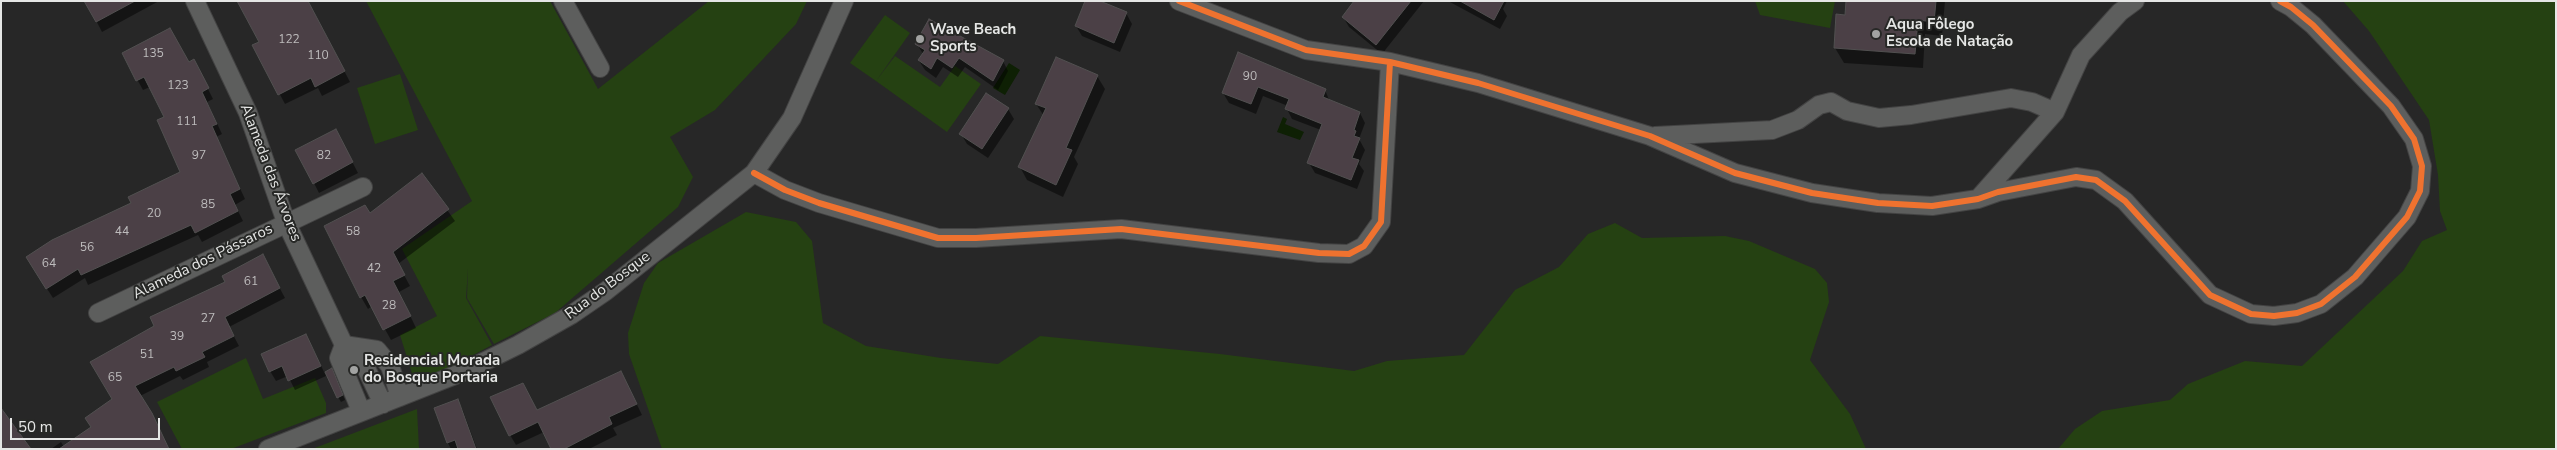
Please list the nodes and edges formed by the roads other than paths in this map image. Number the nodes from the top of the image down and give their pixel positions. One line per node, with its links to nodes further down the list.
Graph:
1 (195, 1): 14 (street, Alameda das Árvores)
2 (563, 1): 8 (street)
3 (844, 1): 11 (street, Rua do Bosque)
4 (1179, 1): 7 (street)
5 (2135, 1): 9 (street)
6 (2280, 1): 13 (street)
7 (1390, 62): 10 (street); 11 (street)
8 (600, 68)
9 (2055, 112): 10 (street); 13 (street)
10 (1650, 136): 13 (street)
11 (754, 173): 17 (street, Rua do Bosque)
12 (363, 187): 14 (street, Alameda dos Pássaros)
13 (1978, 199)
14 (286, 222): 15 (street, Alameda dos Pássaros); 16 (street, Alameda das Árvores)
15 (98, 313)
16 (344, 345): 17 (street); 18 (street, Alameda das Árvores); 19 (street, Alameda das Árvores)
17 (400, 398): 18 (street, Rua do Bosque)
18 (383, 404): 19 (street, Rua do Bosque)
19 (361, 411): 20 (street, Rua do Bosque)
20 (268, 449)

